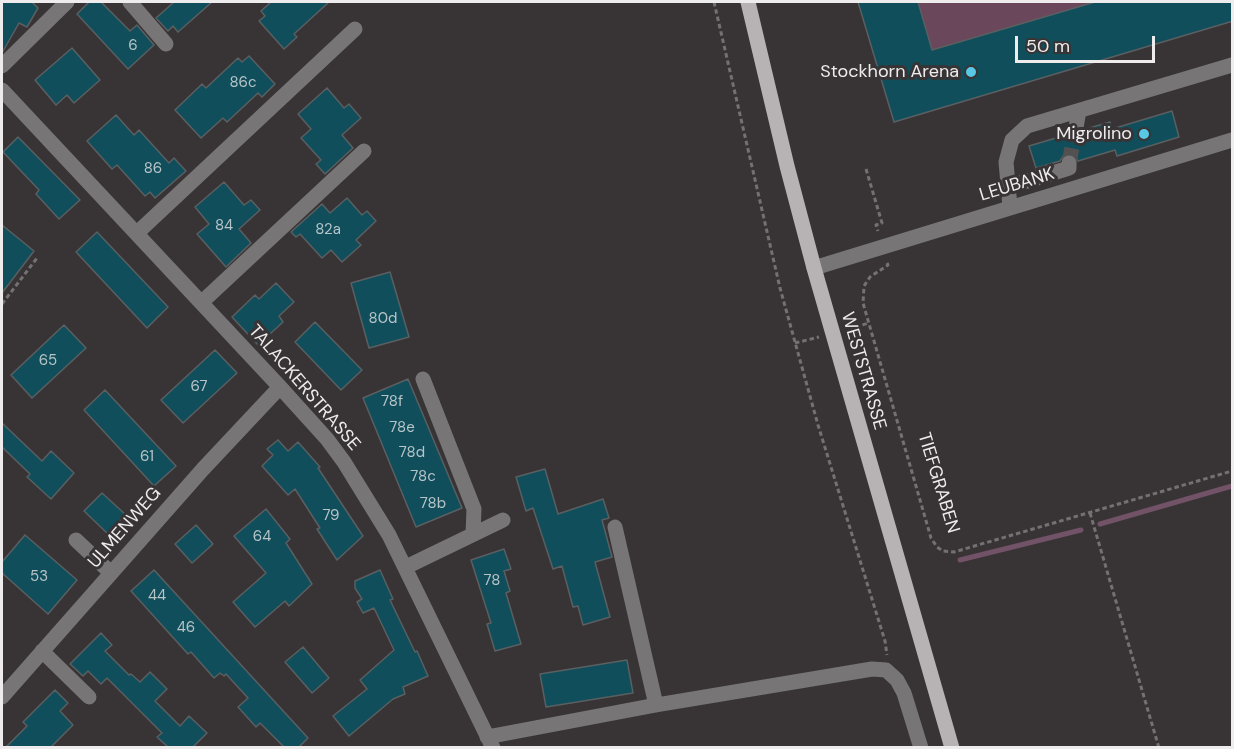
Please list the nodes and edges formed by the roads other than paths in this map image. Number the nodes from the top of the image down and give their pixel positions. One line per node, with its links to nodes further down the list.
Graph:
1 (67, 2): 7 (street)
2 (130, 2): 5 (street)
3 (748, 2): 17 (main road, WESTSTRASSE)
4 (355, 29): 16 (street)
5 (166, 44)
6 (1233, 64): 9 (street)
7 (2, 66)
8 (2, 90): 16 (street, TALACKERSTRASSE)
9 (1079, 111): 10 (street); 14 (street)
10 (1075, 133)
11 (1233, 140): 15 (street, LEUBANK)
12 (364, 151): 18 (street)
13 (1069, 164): 14 (street)
14 (1008, 187): 15 (street)
15 (1010, 207): 17 (street, LEUBANK)
16 (137, 233): 18 (street, TALACKERSTRASSE)
17 (814, 268): 33 (main road, WESTSTRASSE)
18 (202, 302): 20 (street, TALACKERSTRASSE)
19 (423, 379): 23 (street)
20 (280, 387): 25 (street, TALACKERSTRASSE); 26 (street, ULMENWEG)
21 (503, 520): 23 (street)
22 (615, 527): 30 (street)
23 (473, 534): 25 (street)
24 (76, 540): 26 (street)
25 (405, 567): 31 (street, TALACKERSTRASSE)
26 (111, 573): 27 (street, ULMENWEG)
27 (42, 651): 28 (street, ULMENWEG); 29 (street)
28 (2, 697)
29 (89, 697)
30 (656, 705): 31 (street); 32 (street)
31 (490, 742)
32 (921, 747)
33 (952, 747)

